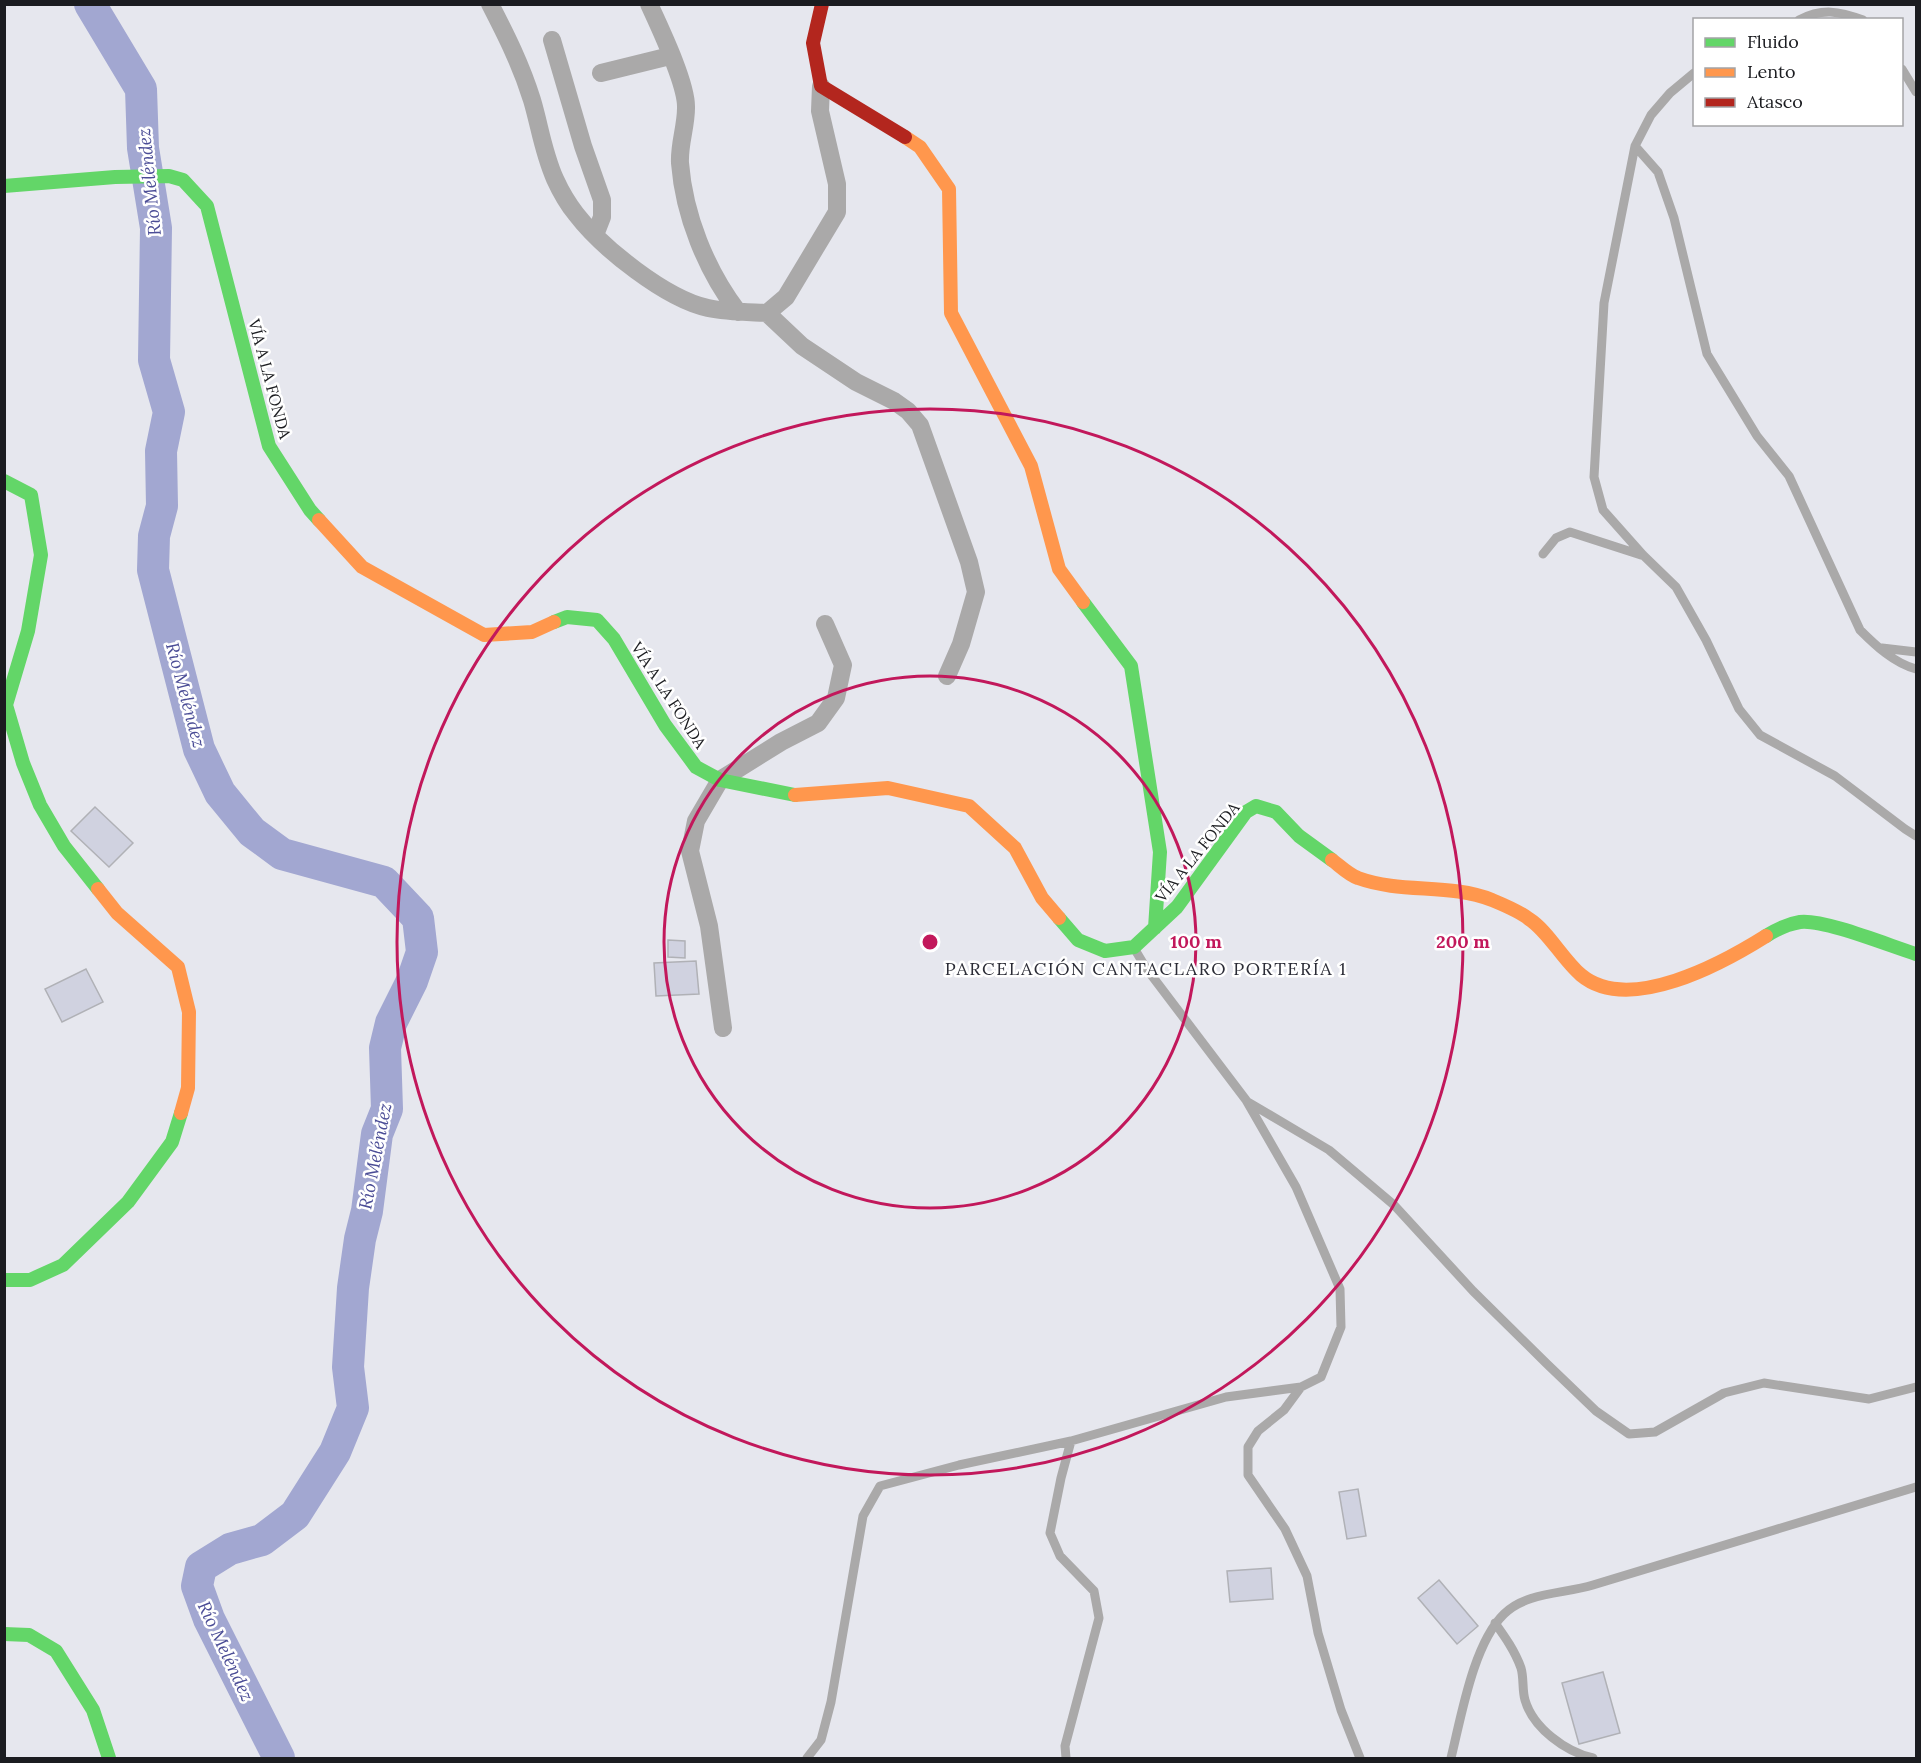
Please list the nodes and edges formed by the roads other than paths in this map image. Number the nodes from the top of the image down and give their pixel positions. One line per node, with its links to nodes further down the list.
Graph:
1 (490, 4): 15 (street)
2 (649, 4): 7 (street)
3 (822, 4): 11 (street)
4 (1803, 18): 5 (lane)
5 (1857, 18)
6 (552, 40): 15 (street)
7 (670, 56): 9 (street); 16 (street)
8 (1903, 71): 12 (lane)
9 (600, 73)
10 (1693, 76): 13 (lane)
11 (821, 86): 17 (street); 28 (street)
12 (1917, 92)
13 (1635, 146): 20 (lane); 22 (lane)
14 (4, 186): 26 (street, VÍA A LA FONDA)
15 (595, 235): 16 (street)
16 (738, 312): 17 (street)
17 (767, 313): 25 (street)
18 (4, 481): 33 (street)
19 (1544, 554): 20 (lane)
20 (1643, 555): 27 (lane)
21 (825, 624): 26 (street)
22 (1877, 647): 23 (lane); 24 (lane)
23 (1917, 652)
24 (1917, 669)
25 (947, 676)
26 (720, 780): 29 (street, VÍA A LA FONDA); 31 (street)
27 (1917, 836)
28 (1155, 928): 29 (street, VÍA A LA FONDA); 30 (street, VÍA A LA FONDA)
29 (1134, 947): 32 (lane)
30 (1917, 954)
31 (723, 1028)
32 (1246, 1100): 34 (lane); 35 (lane)
33 (4, 1280)
34 (1300, 1387): 36 (lane); 43 (lane)
35 (1917, 1387)
36 (1071, 1442): 41 (lane); 42 (lane)
37 (1917, 1487): 38 (lane)
38 (1495, 1623): 44 (lane); 45 (lane)
39 (4, 1634): 40 (street)
40 (109, 1758)
41 (807, 1758)
42 (1066, 1758)
43 (1360, 1758)
44 (1451, 1758)
45 (1593, 1758)

